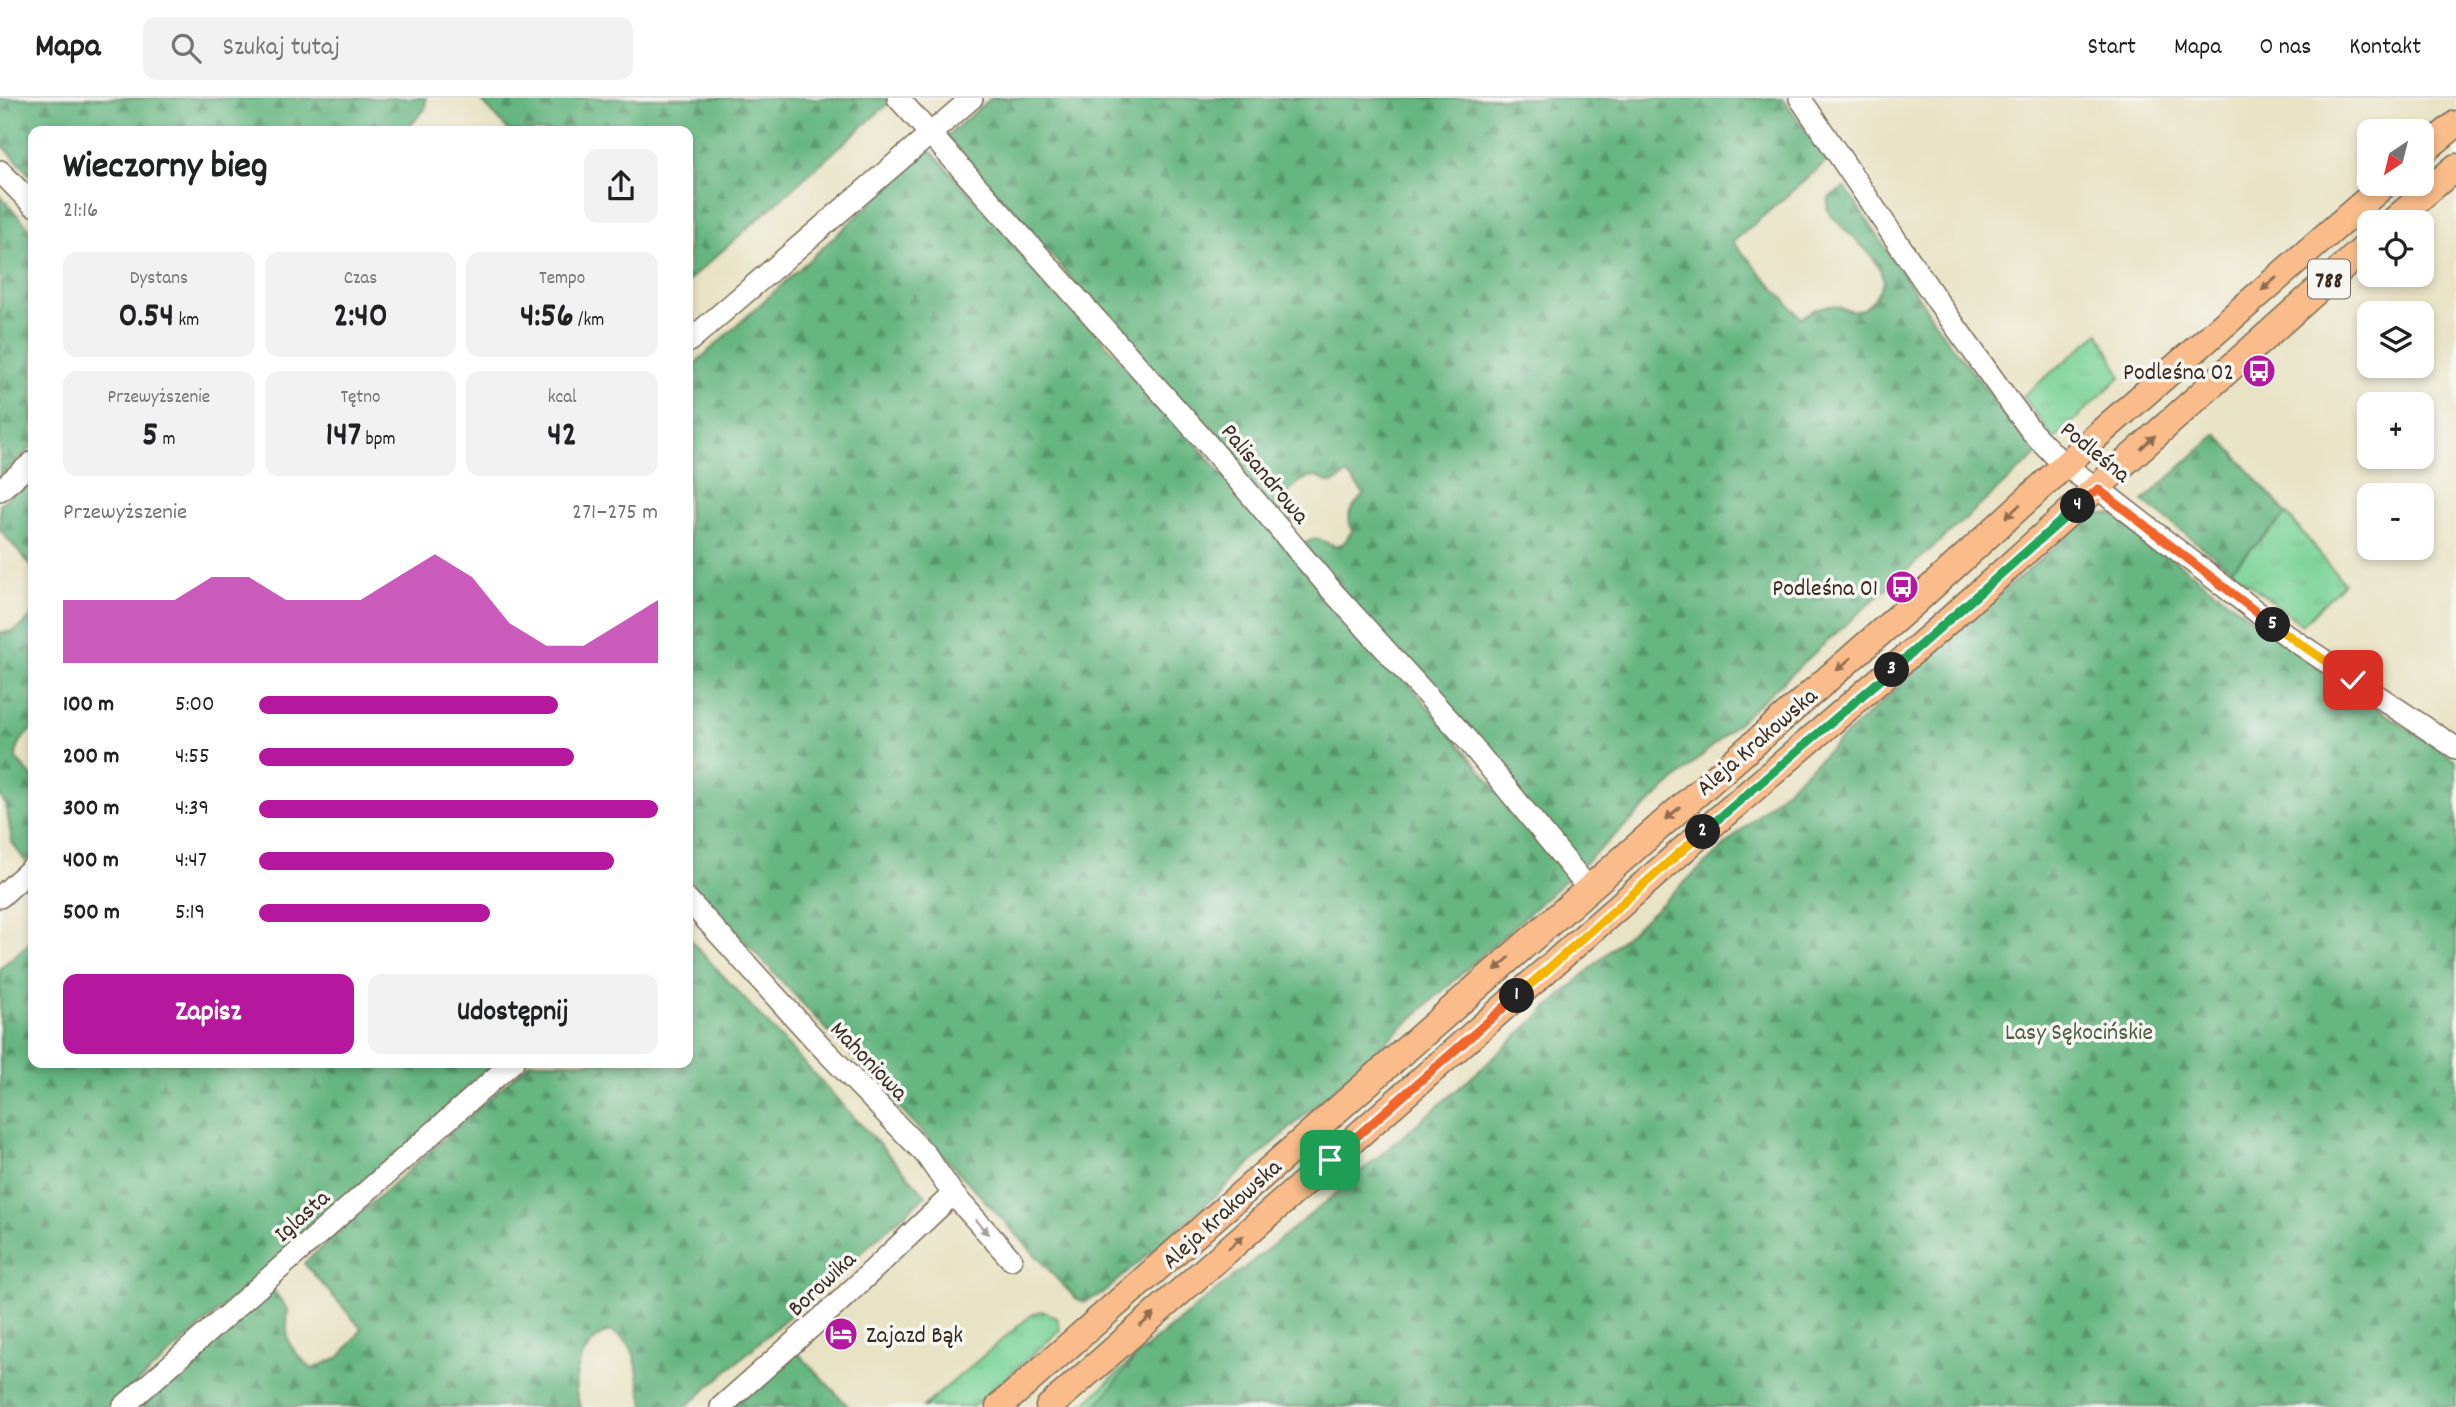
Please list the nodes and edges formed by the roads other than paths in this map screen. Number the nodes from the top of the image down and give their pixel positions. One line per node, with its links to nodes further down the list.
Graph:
1 (898, 98): 5 (street, Palisandrowa)
2 (971, 98): 5 (street)
3 (1800, 98): 15 (street, Podleśna)
4 (2456, 124): 6 (main road)
5 (930, 134): 13 (street); 20 (street, Palisandrowa)
6 (2434, 142)
7 (2456, 167): 11 (main road)
8 (0, 171): 10 (street)
9 (2371, 196): 15 (main road, Aleja Krakowska / 788, one-way to 15)
10 (28, 200)
11 (2406, 210)
12 (2357, 254): 16 (main road, Aleja Krakowska / 788, one-way to 12)
13 (693, 338)
14 (28, 465): 17 (street)
15 (2064, 465): 16 (street, Podleśna); 20 (main road, Aleja Krakowska / 788, one-way to 20)
16 (2098, 489): 18 (street, Podleśna); 29 (main road, Aleja Krakowska / 788, one-way to 16)
17 (0, 490)
18 (2456, 748)
19 (28, 872): 21 (street)
20 (1588, 888): 28 (main road, Aleja Krakowska / 788, one-way to 28)
21 (0, 897)
22 (693, 908): 24 (street, Mahoniowa)
23 (506, 1068): 26 (street, Iglasta)
24 (953, 1194): 25 (street, Mahoniowa, one-way to 25); 27 (street, Borowika)
25 (1011, 1259)
26 (123, 1407)
27 (722, 1407)
28 (999, 1407)
29 (1049, 1407)

